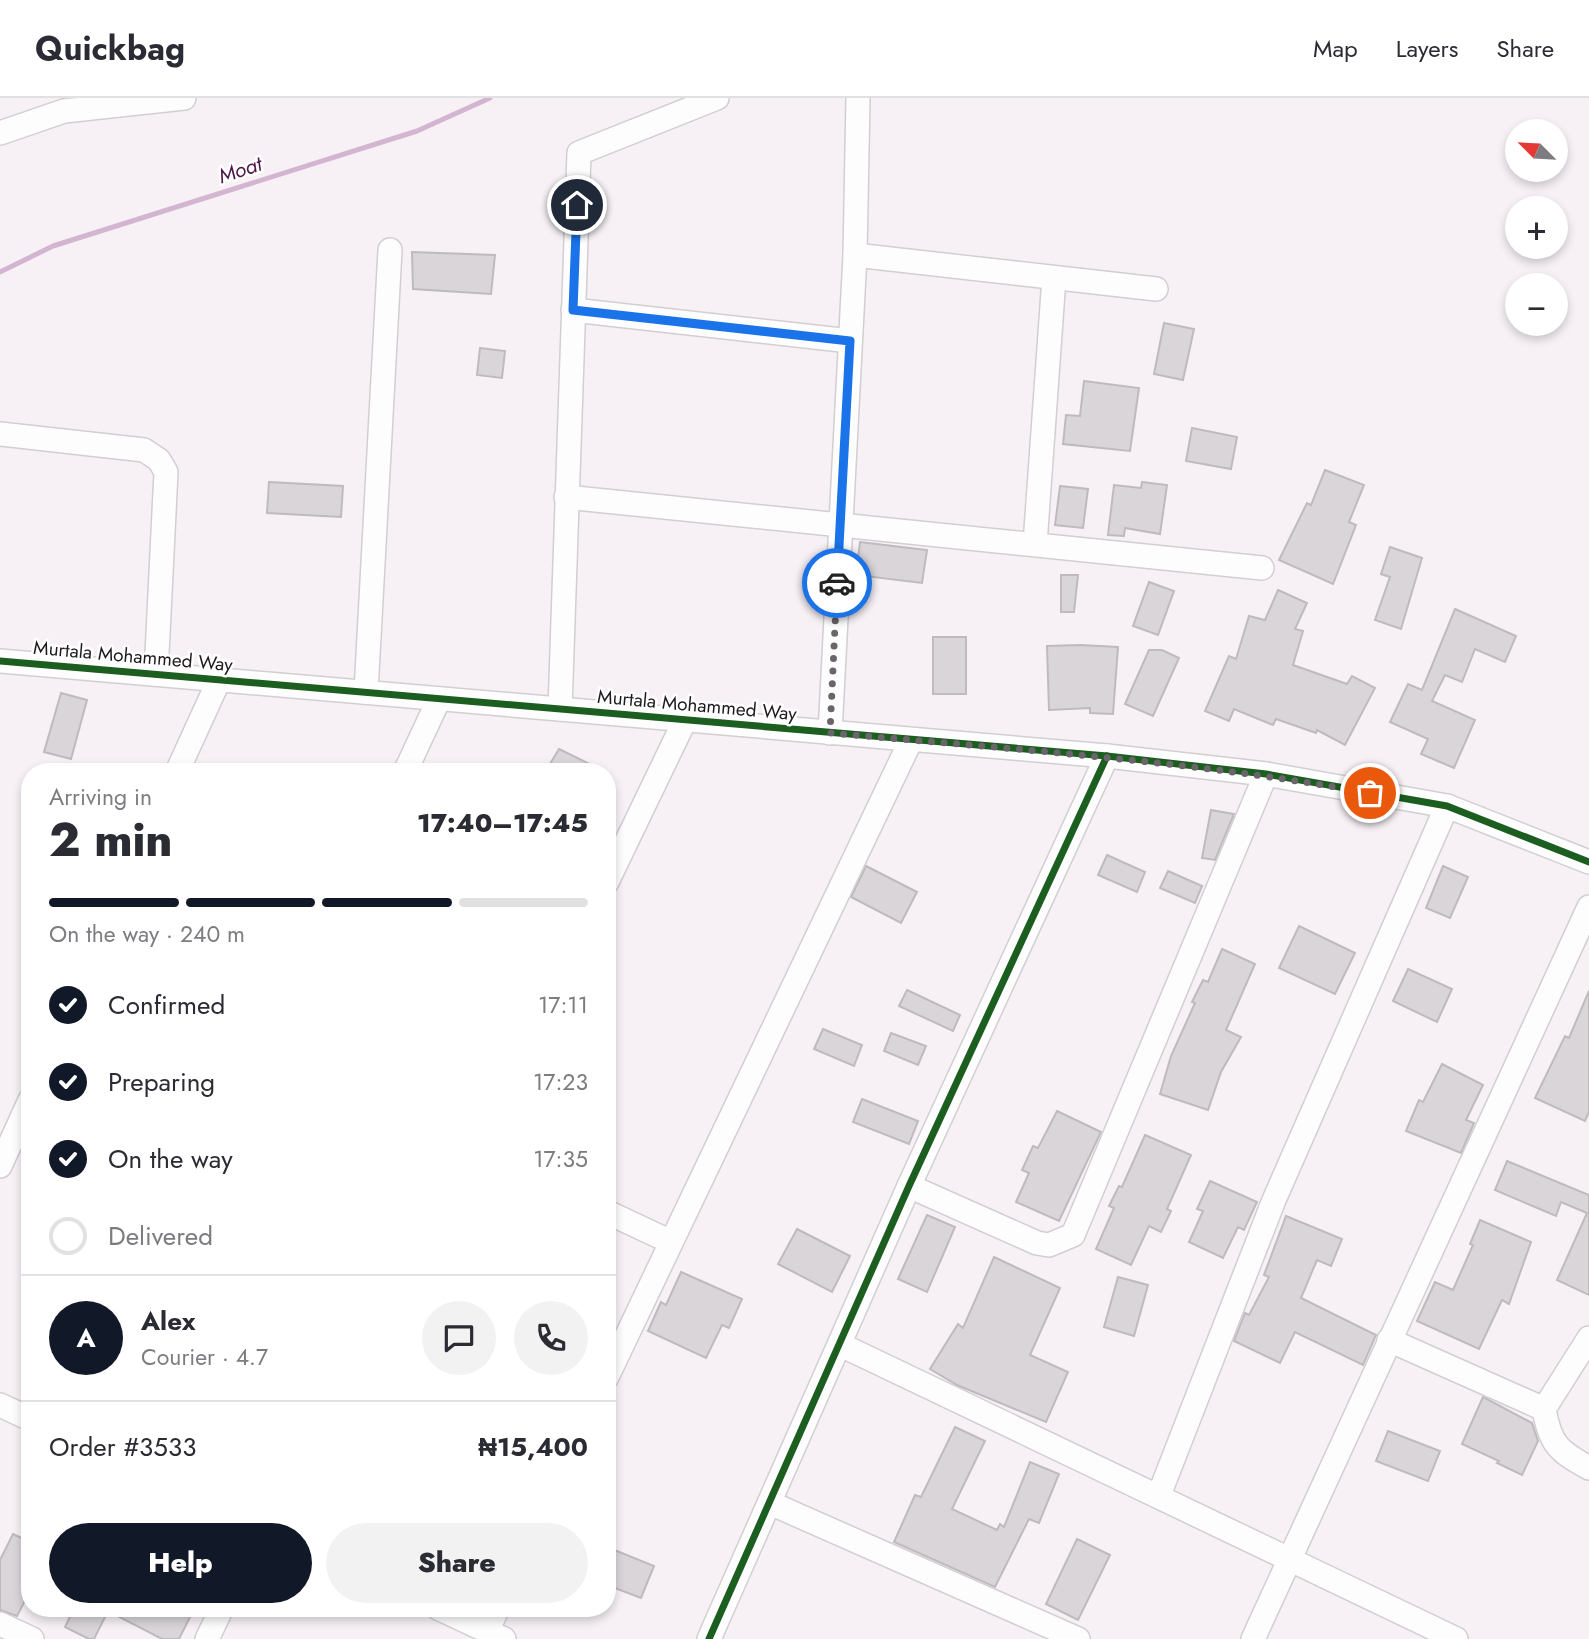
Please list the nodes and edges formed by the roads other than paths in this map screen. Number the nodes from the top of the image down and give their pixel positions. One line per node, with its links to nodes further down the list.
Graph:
1 (184, 98): 4 (street)
2 (717, 98): 9 (street)
3 (858, 98): 6 (street)
4 (0, 133)
5 (390, 250): 19 (street)
6 (855, 255): 7 (street); 10 (street)
7 (1055, 278): 8 (street); 14 (street)
8 (1156, 289)
9 (573, 310): 10 (street); 12 (street)
10 (850, 341): 13 (street)
11 (0, 434): 17 (street)
12 (566, 498): 13 (street); 21 (street)
13 (839, 524): 14 (street); 23 (street)
14 (1035, 544): 15 (street)
15 (1262, 568)
16 (2, 666): 17 (street, Murtala Mohammed Way)
17 (156, 674): 18 (street, Murtala Mohammed Way)
18 (219, 680): 19 (street, Murtala Mohammed Way); 26 (street)
19 (366, 692): 20 (street, Murtala Mohammed Way)
20 (439, 699): 21 (street, Murtala Mohammed Way); 27 (street)
21 (560, 709): 22 (street, Murtala Mohammed Way)
22 (685, 720): 23 (street, Murtala Mohammed Way); 31 (street)
23 (830, 733): 24 (street, Murtala Mohammed Way)
24 (911, 740): 25 (street, Murtala Mohammed Way); 37 (street)
25 (1107, 756): 28 (street, Murtala Mohammed Way); 35 (street)
26 (181, 763)
27 (409, 763)
28 (1266, 774): 29 (street, Murtala Mohammed Way); 35 (street)
29 (1447, 806): 30 (street, Murtala Mohammed Way); 46 (street)
30 (1589, 862)
31 (616, 863)
32 (1589, 907): 39 (street)
33 (21, 1120): 34 (street)
34 (0, 1166)
35 (909, 1186): 40 (street)
36 (616, 1216): 37 (street)
37 (671, 1242): 41 (street)
38 (1589, 1338): 43 (street)
39 (1389, 1340): 43 (street); 48 (street)
40 (841, 1345): 46 (street); 47 (street)
41 (616, 1358)
42 (0, 1405): 44 (street)
43 (1544, 1409): 45 (street)
44 (21, 1415)
45 (1589, 1468)
46 (1159, 1495): 48 (street)
47 (770, 1503): 56 (street); 57 (street)
48 (1290, 1559): 58 (street); 59 (street)
49 (218, 1617): 55 (street)
50 (458, 1617): 53 (street)
51 (497, 1617): 53 (street)
52 (0, 1624): 54 (street)
53 (496, 1635)
54 (32, 1639)
55 (207, 1639)
56 (709, 1639)
57 (1078, 1639)
58 (1253, 1639)
59 (1456, 1639)

